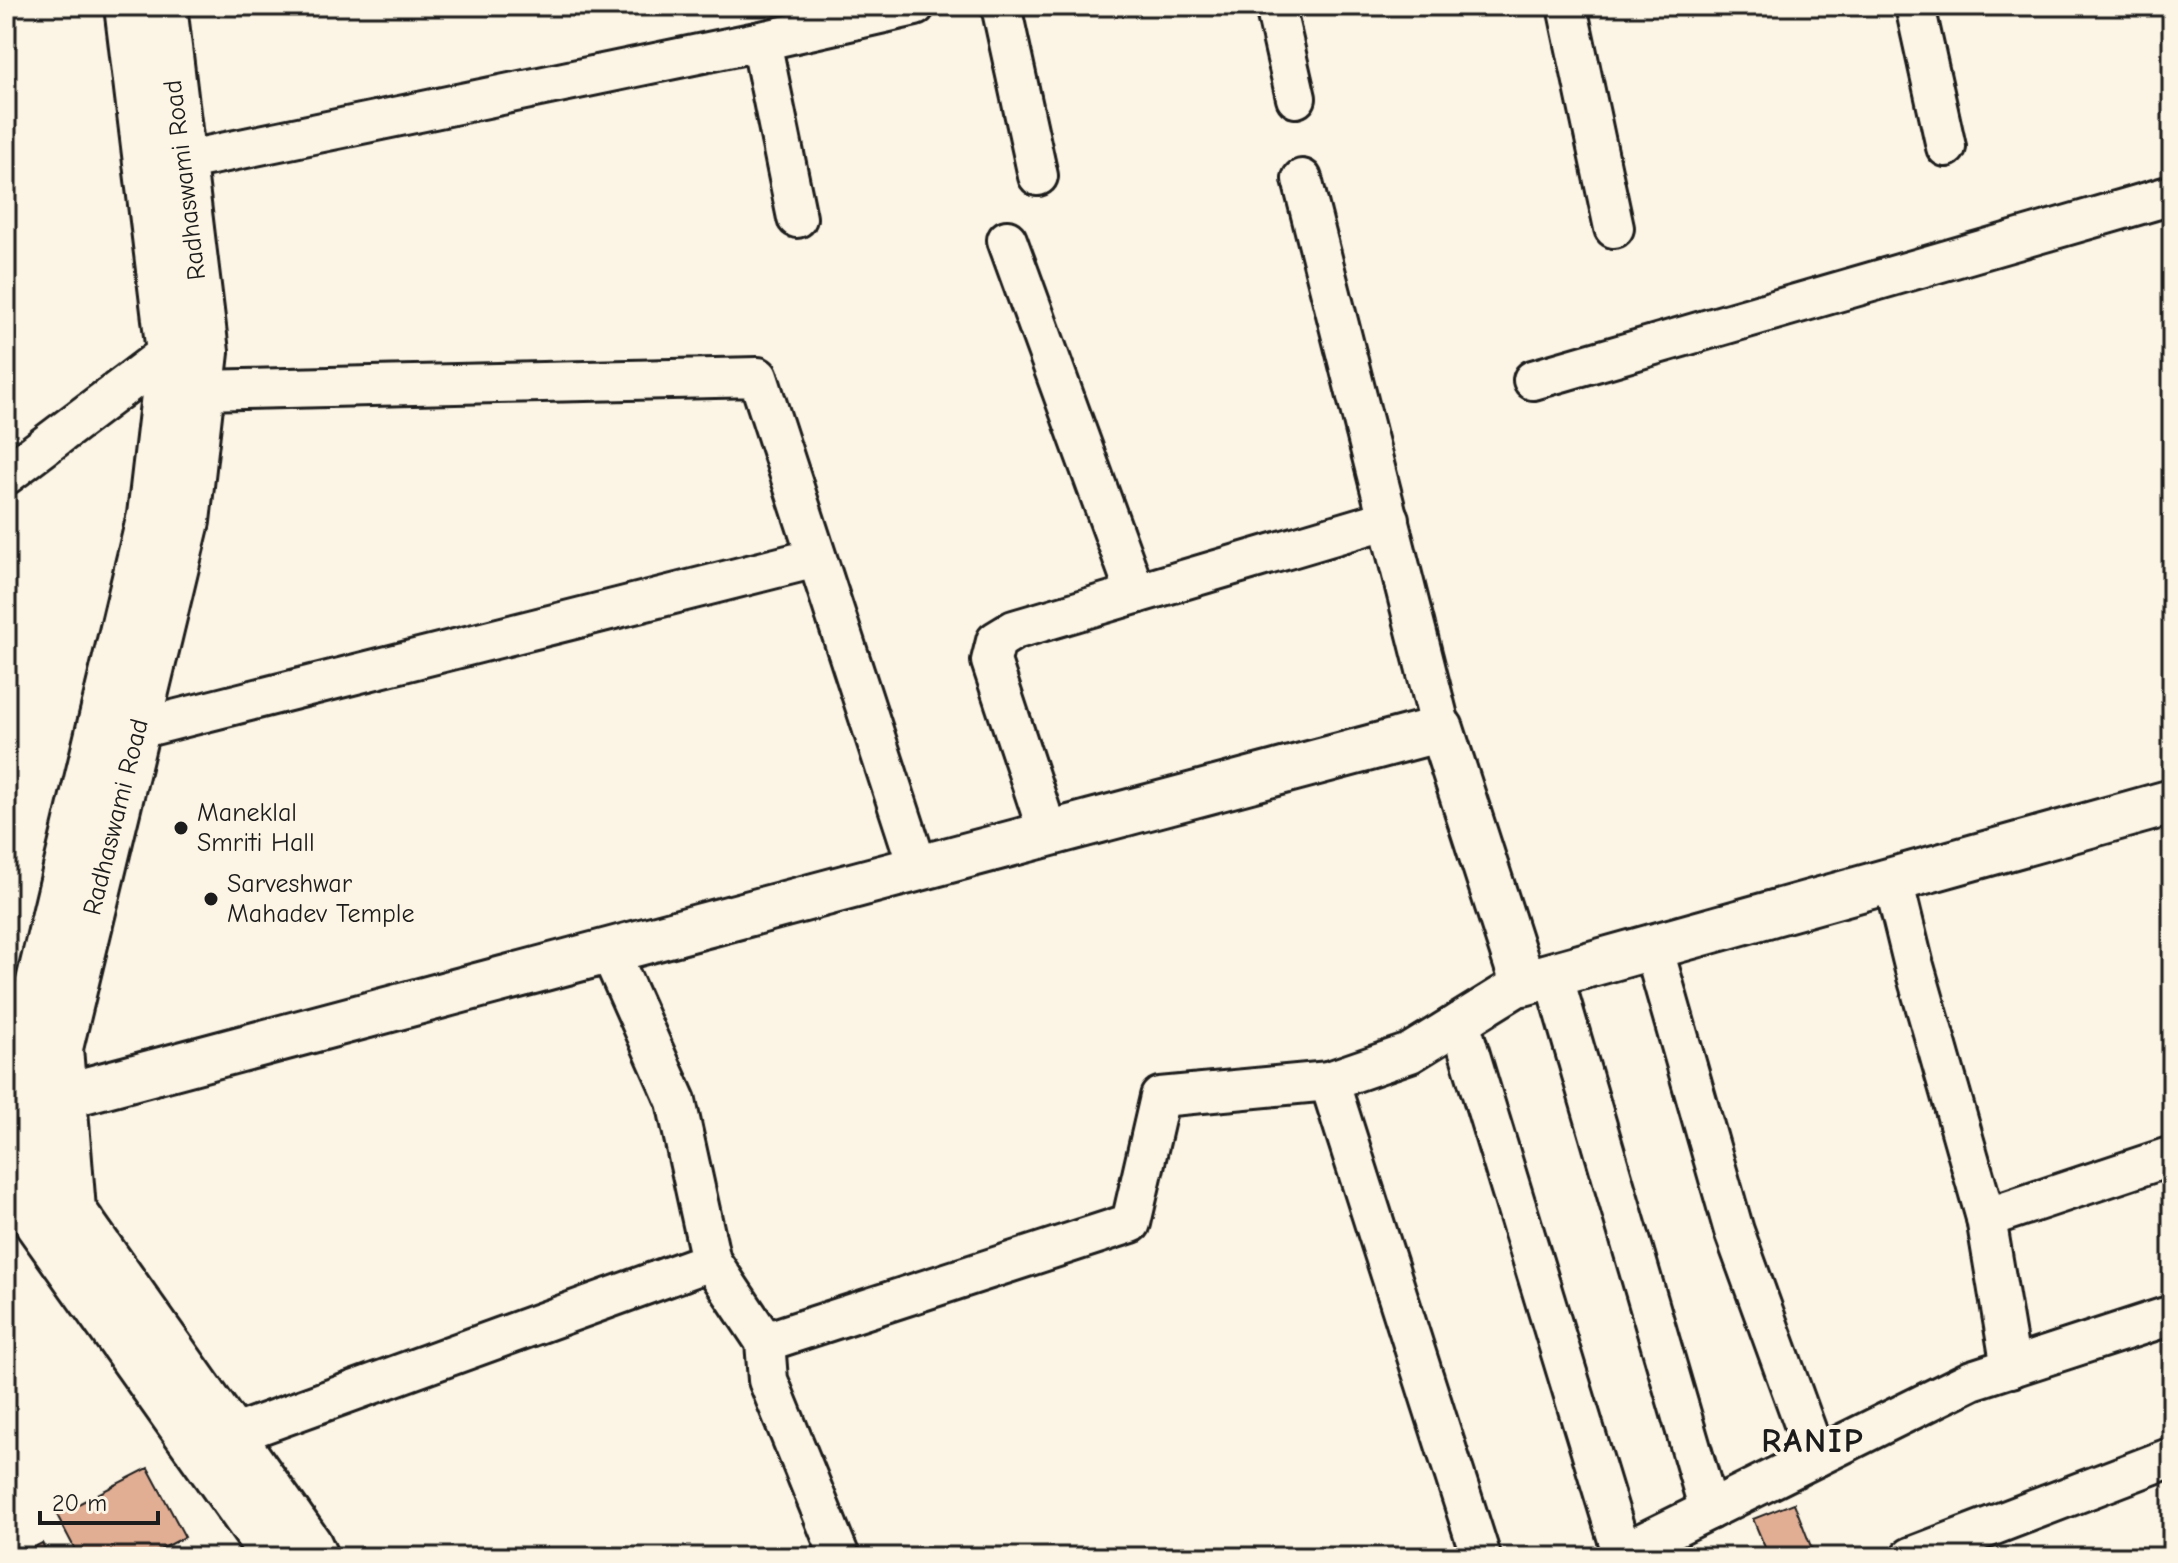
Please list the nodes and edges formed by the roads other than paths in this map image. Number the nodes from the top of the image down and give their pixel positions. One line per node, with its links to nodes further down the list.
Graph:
1 (127, 6): 18 (street, Radhaswami Road)
2 (164, 6): 11 (street, Radhaswami Road)
3 (915, 6): 8 (street)
4 (1001, 6): 12 (street)
5 (1275, 6): 9 (street)
6 (1567, 6): 16 (street)
7 (1915, 6): 10 (street)
8 (761, 41): 11 (street); 15 (street)
9 (1296, 98)
10 (1946, 147)
11 (183, 161): 20 (street, Radhaswami Road)
12 (1038, 176)
13 (1302, 179): 22 (street)
14 (2172, 195): 19 (street)
15 (797, 218)
16 (1614, 228)
17 (1007, 240): 24 (street)
18 (169, 352): 21 (street); 37 (street, Radhaswami Road)
19 (1533, 380)
20 (202, 390): 23 (street); 25 (street, Radhaswami Road)
21 (6, 475)
22 (1389, 519): 24 (street); 26 (street)
23 (816, 558): 25 (street); 29 (street)
24 (1136, 594): 28 (street)
25 (138, 729): 36 (street, Radhaswami Road)
26 (1441, 729): 28 (street); 33 (street)
27 (2172, 802): 30 (street)
28 (1048, 833): 29 (street)
29 (918, 868): 32 (street)
30 (1893, 880): 31 (street); 39 (street)
31 (1653, 947): 33 (street); 45 (street)
32 (609, 950): 36 (street); 40 (street)
33 (1538, 979): 34 (street); 47 (street)
34 (1460, 1022): 35 (street); 47 (street)
35 (1329, 1081): 42 (street); 51 (street)
36 (64, 1096): 44 (street, Radhaswami Road)
37 (19, 1139): 48 (street, Radhaswami Road)
38 (2172, 1156): 39 (street)
39 (1986, 1218): 43 (street)
40 (711, 1261): 42 (street); 44 (street)
41 (2172, 1315): 43 (street)
42 (765, 1342): 50 (street)
43 (2011, 1368): 45 (street)
44 (232, 1435): 49 (street, Radhaswami Road)
45 (1816, 1457): 47 (street)
46 (2172, 1457): 52 (street)
47 (1709, 1510)
48 (274, 1557)
49 (315, 1557)
50 (840, 1557)
51 (1481, 1557)
52 (1911, 1557)

